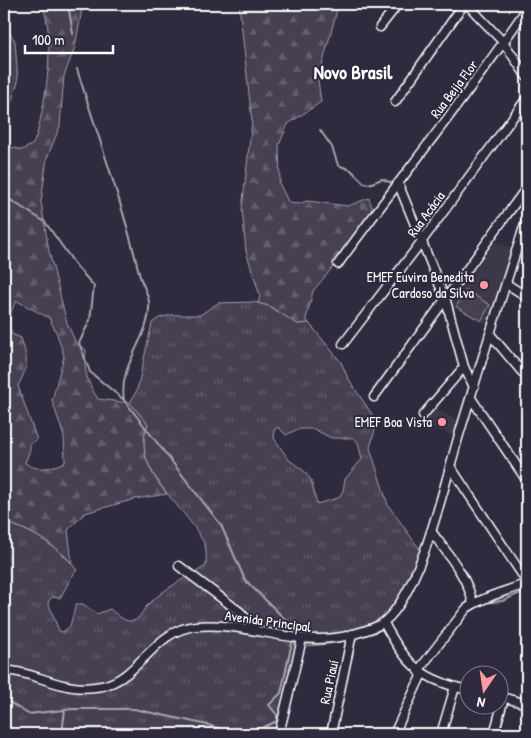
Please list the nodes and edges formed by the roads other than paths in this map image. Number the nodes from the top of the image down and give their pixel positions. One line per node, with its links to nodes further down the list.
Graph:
1 (398, 4): 4 (street)
2 (466, 4): 5 (street); 8 (street)
3 (527, 8): 5 (street, Rua Beija Flor)
4 (380, 27)
5 (504, 43): 6 (street); 9 (street, Rua Beija Flor)
6 (527, 76)
7 (527, 98): 13 (street, Rua Acácia)
8 (395, 102)
9 (398, 183): 13 (street); 14 (street, Rua Beija Flor)
10 (527, 187): 17 (street)
11 (527, 218): 12 (street)
12 (525, 234): 15 (street)
13 (422, 241): 17 (street); 19 (street, Rua Acácia)
14 (338, 264)
15 (507, 284): 16 (street); 18 (street)
16 (527, 297)
17 (446, 301): 20 (street); 23 (street)
18 (490, 334): 21 (street); 22 (street)
19 (343, 344)
20 (464, 367): 22 (street); 25 (street)
21 (527, 378)
22 (474, 387): 24 (street)
23 (374, 397)
24 (470, 398): 26 (street); 27 (street)
25 (423, 415)
26 (450, 466): 28 (street); 30 (street)
27 (527, 479)
28 (431, 531): 31 (street); 32 (street)
29 (179, 566): 33 (street)
30 (527, 582): 31 (street)
31 (473, 604): 37 (street)
32 (384, 623): 34 (street, Avenida Principal); 37 (street)
33 (256, 630): 35 (street, Avenida Principal); 36 (street, Avenida Principal)
34 (352, 634): 35 (street, Avenida Principal); 44 (street, Rua Piauí)
35 (302, 639): 43 (street)
36 (4, 670)
37 (420, 672): 38 (street); 45 (street)
38 (454, 687): 39 (street); 46 (street)
39 (458, 688)
40 (508, 699): 41 (street)
41 (527, 704)
42 (497, 716): 47 (street)
43 (279, 734)
44 (331, 734)
45 (394, 734)
46 (441, 734)
47 (494, 734)

